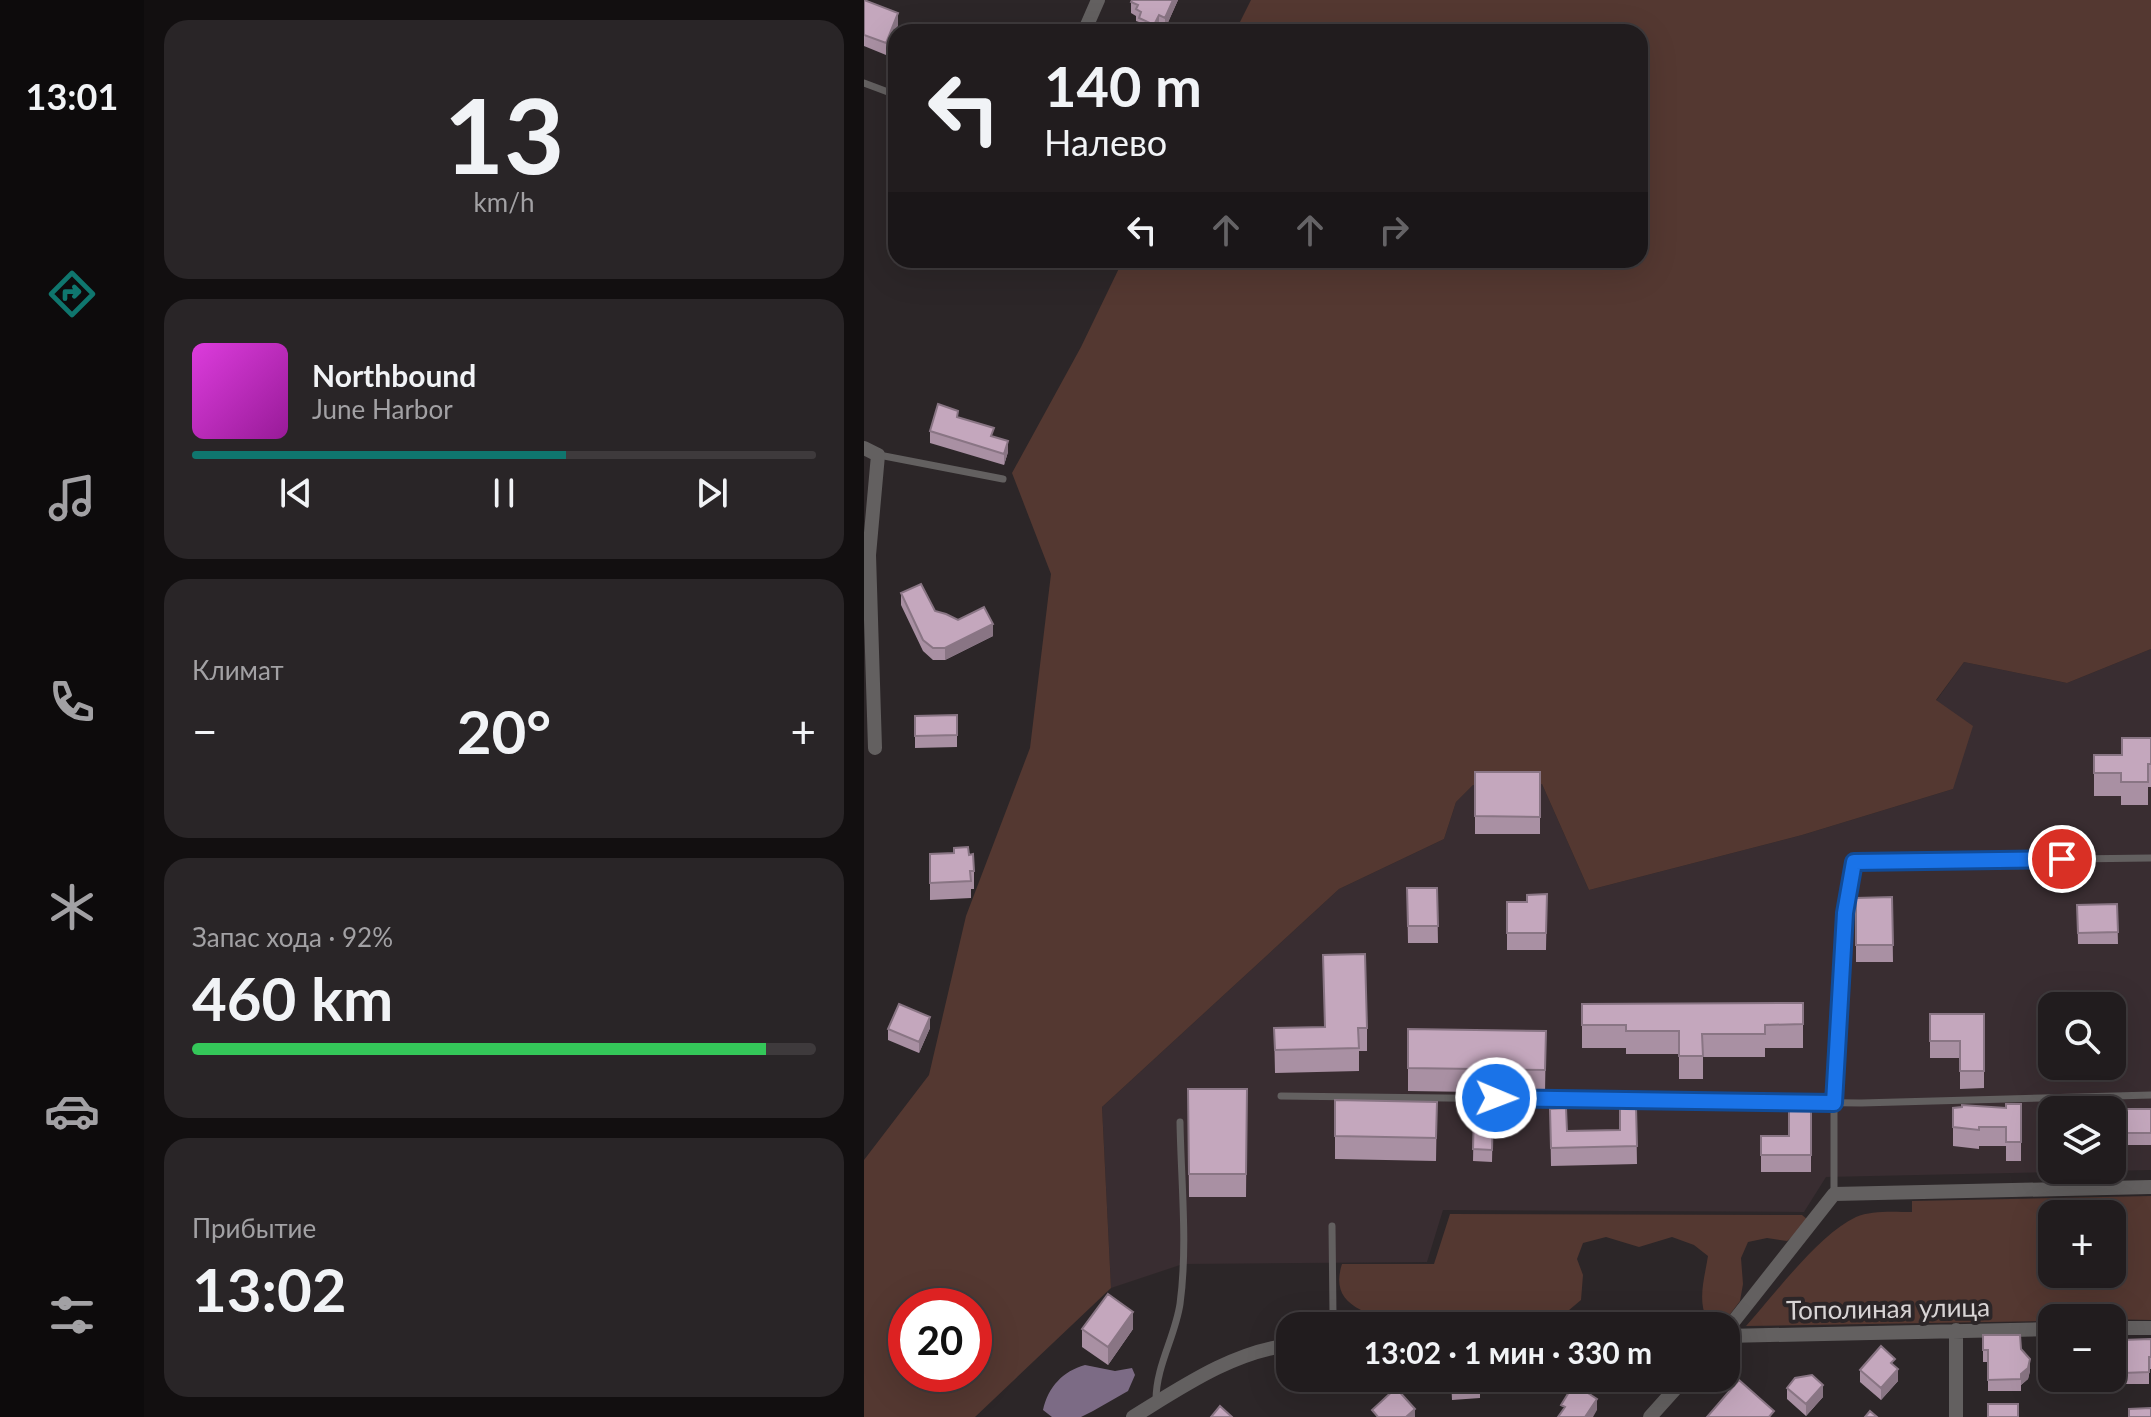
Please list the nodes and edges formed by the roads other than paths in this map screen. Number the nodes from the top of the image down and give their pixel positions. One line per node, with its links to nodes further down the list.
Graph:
1 (1098, 0): 2 (street)
2 (1088, 24)
3 (864, 83): 4 (lane)
4 (888, 92)
5 (864, 448): 6 (street)
6 (878, 455): 7 (lane); 8 (street)
7 (1003, 479)
8 (875, 748)
9 (2151, 858): 12 (lane)
10 (2151, 1095): 12 (lane)
11 (1281, 1096): 12 (lane)
12 (1834, 1103): 15 (lane)
13 (1180, 1122): 26 (lane)
14 (2151, 1187): 15 (street)
15 (1834, 1194): 18 (street)
16 (1332, 1226): 17 (lane)
17 (1333, 1312)
18 (1740, 1315)
19 (2126, 1328): 20 (street)
20 (2151, 1328)
21 (2038, 1329): 22 (street, Тополиная улица)
22 (1956, 1330): 23 (street, Тополиная улица); 29 (street)
23 (1740, 1333)
24 (1276, 1346): 26 (street)
25 (1672, 1392): 28 (street)
26 (1156, 1403): 27 (street)
27 (1139, 1416)
28 (1650, 1417)
29 (1956, 1417)

